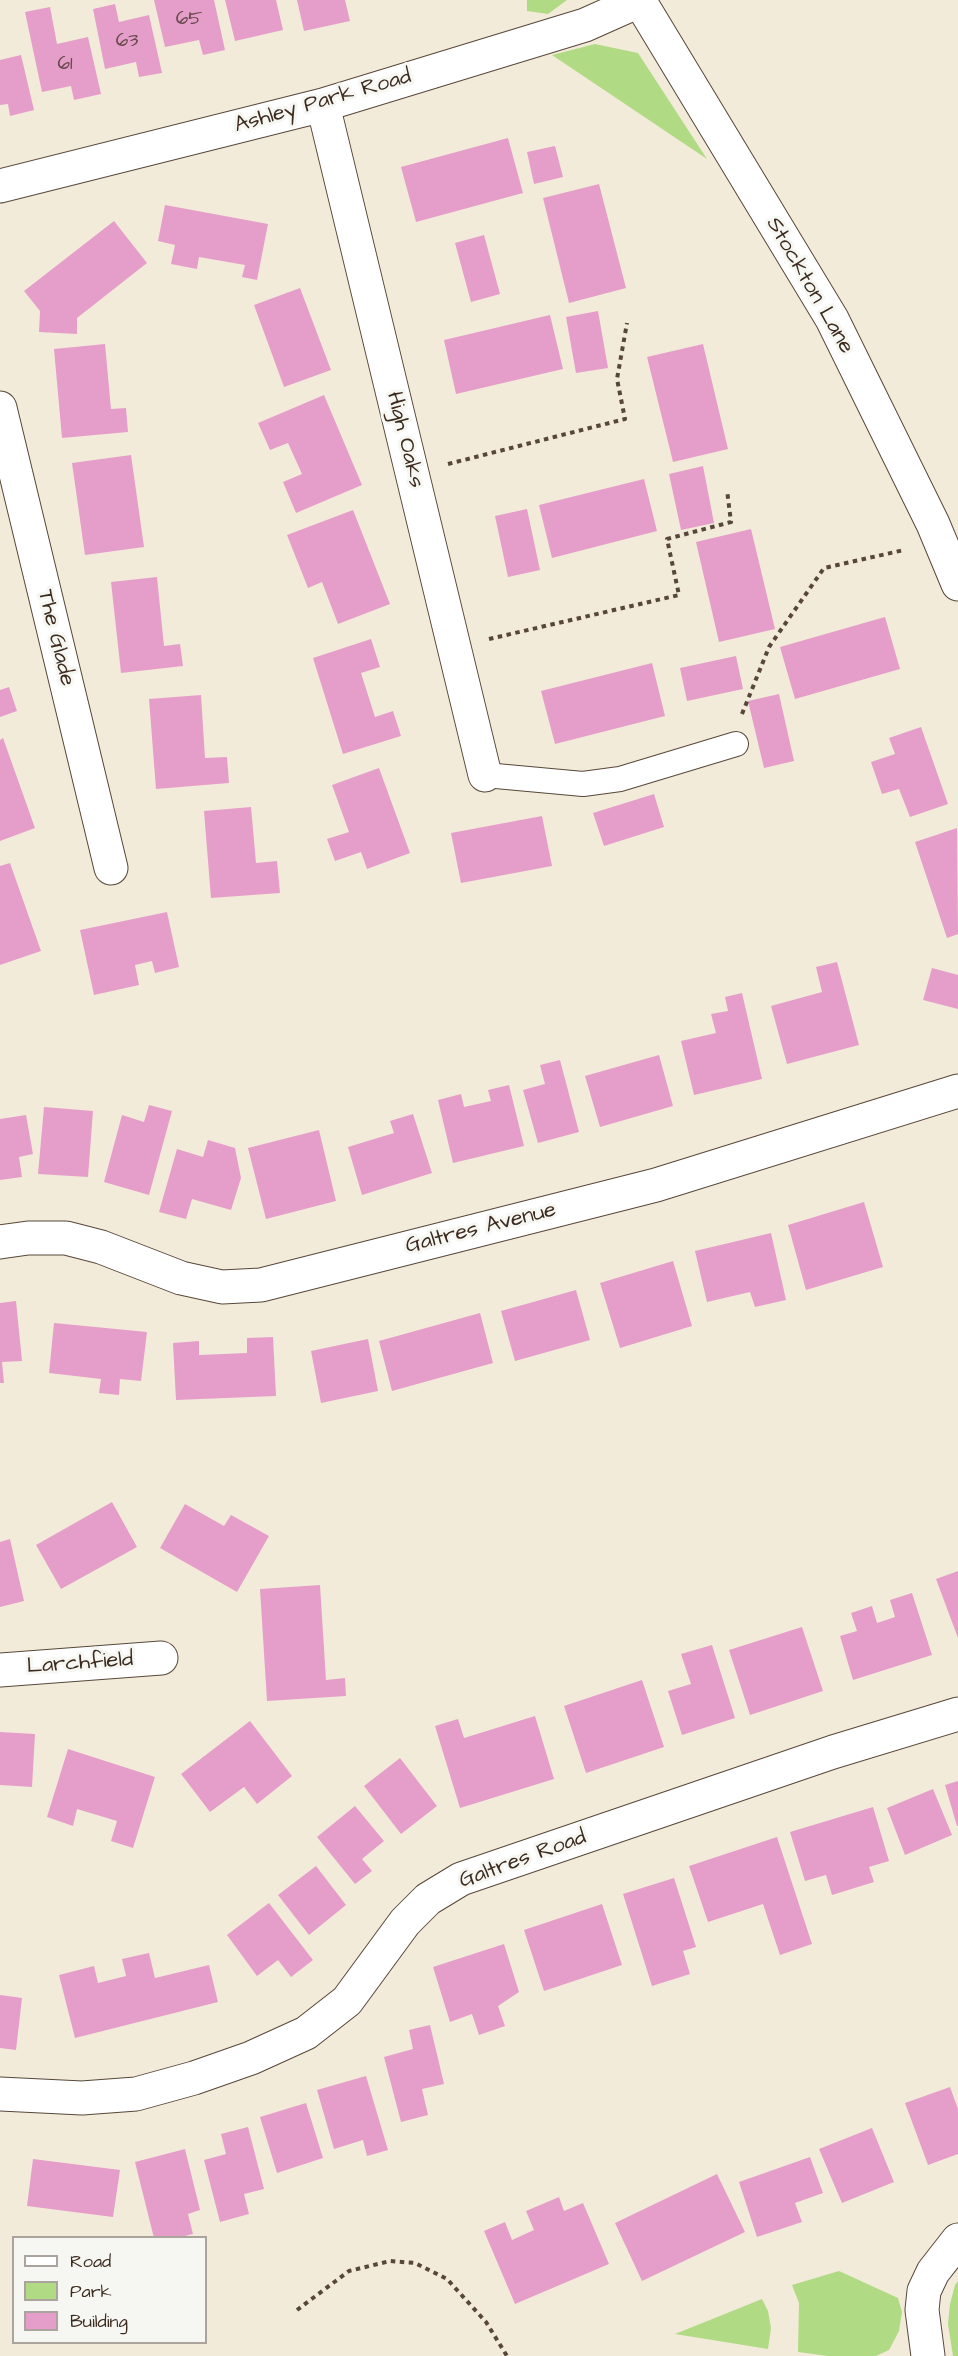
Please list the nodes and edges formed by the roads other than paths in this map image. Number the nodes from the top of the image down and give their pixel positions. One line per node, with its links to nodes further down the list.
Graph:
1 (639, 0): 2 (street, Ashley Park Road); 5 (street, Stockton Lane)
2 (324, 105): 3 (street, Ashley Park Road); 7 (street, High Oaks)
3 (0, 186)
4 (0, 408): 8 (street, The Glade)
5 (958, 584)
6 (736, 744): 7 (lane)
7 (485, 776)
8 (111, 868)
9 (958, 1091): 10 (street, Galtres Avenue)
10 (0, 1242)
11 (161, 1658): 12 (street, Larchfield)
12 (0, 1671)
13 (958, 1714): 14 (street, Galtres Road)
14 (0, 2094)
15 (958, 2240): 16 (street)
16 (928, 2356)

